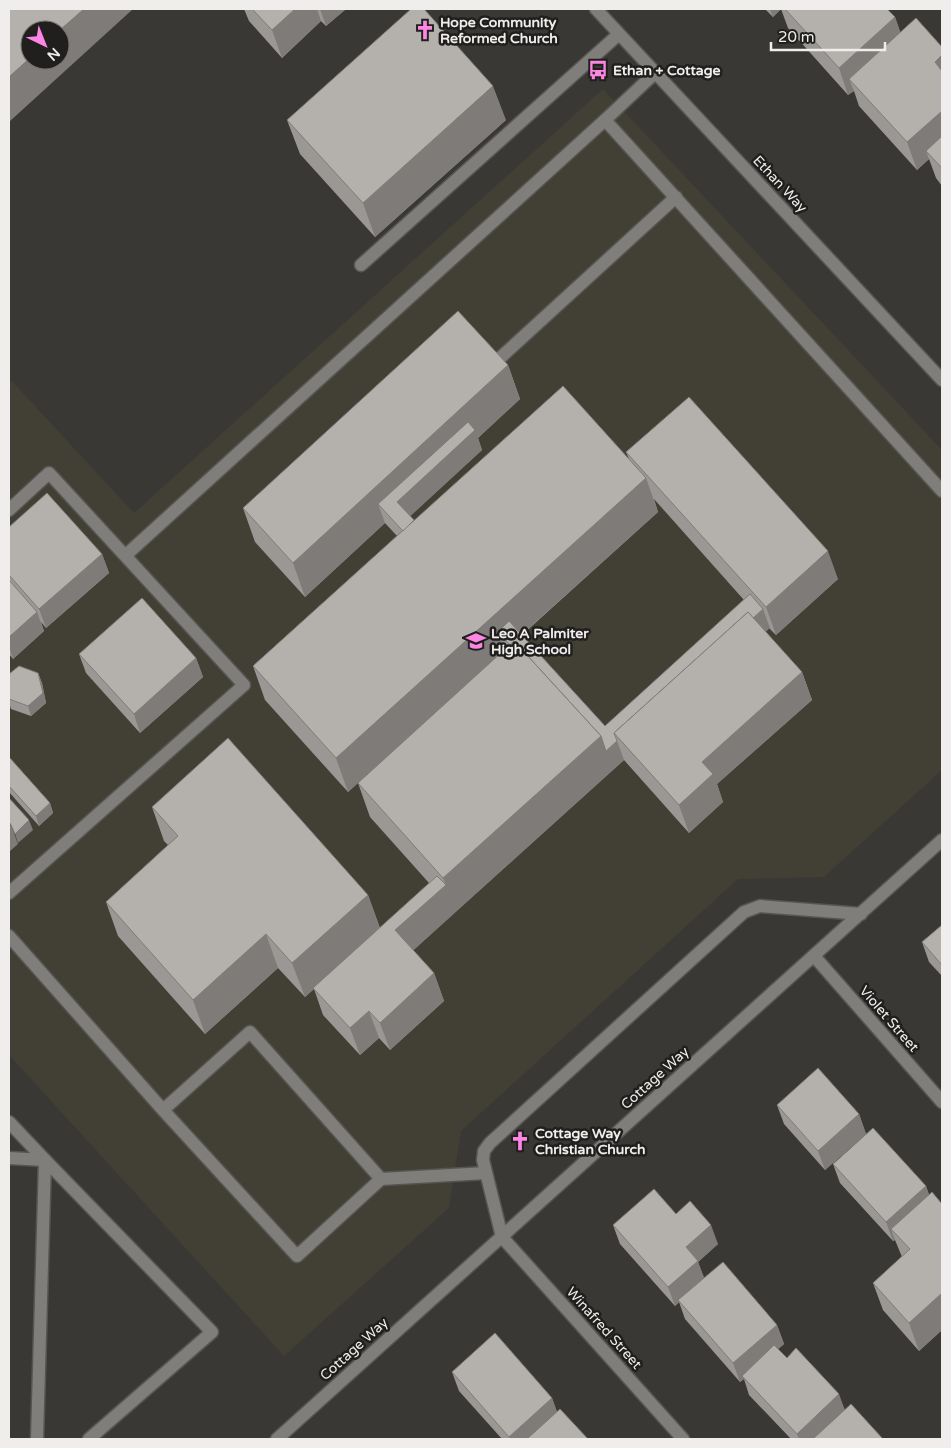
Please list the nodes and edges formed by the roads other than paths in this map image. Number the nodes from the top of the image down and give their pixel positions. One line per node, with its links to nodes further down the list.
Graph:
1 (596, 9): 2 (street, Ethan Way)
2 (619, 34): 3 (street, Ethan Way); 6 (street)
3 (655, 73): 4 (street); 8 (street, Ethan Way)
4 (605, 120): 5 (street); 11 (street)
5 (676, 197): 7 (street); 9 (street)
6 (361, 264)
7 (500, 358)
8 (942, 380)
9 (942, 491)
10 (9, 510): 11 (street)
11 (126, 555): 13 (street)
12 (942, 840): 14 (street, Cottage Way)
13 (9, 893)
14 (861, 914): 16 (street, Cottage Way); 22 (street)
15 (9, 936): 18 (street)
16 (814, 956): 17 (street, Violet Street); 24 (street, Cottage Way)
17 (942, 1102)
18 (163, 1110): 23 (street); 23 (street)
19 (9, 1122): 21 (street)
20 (9, 1158): 21 (street)
21 (46, 1160): 25 (street); 26 (street)
22 (486, 1173): 23 (street); 24 (street)
23 (381, 1179)
24 (502, 1237): 27 (street, Cottage Way); 28 (street, Winafred Street)
25 (38, 1439)
26 (89, 1439)
27 (277, 1439)
28 (683, 1439)

